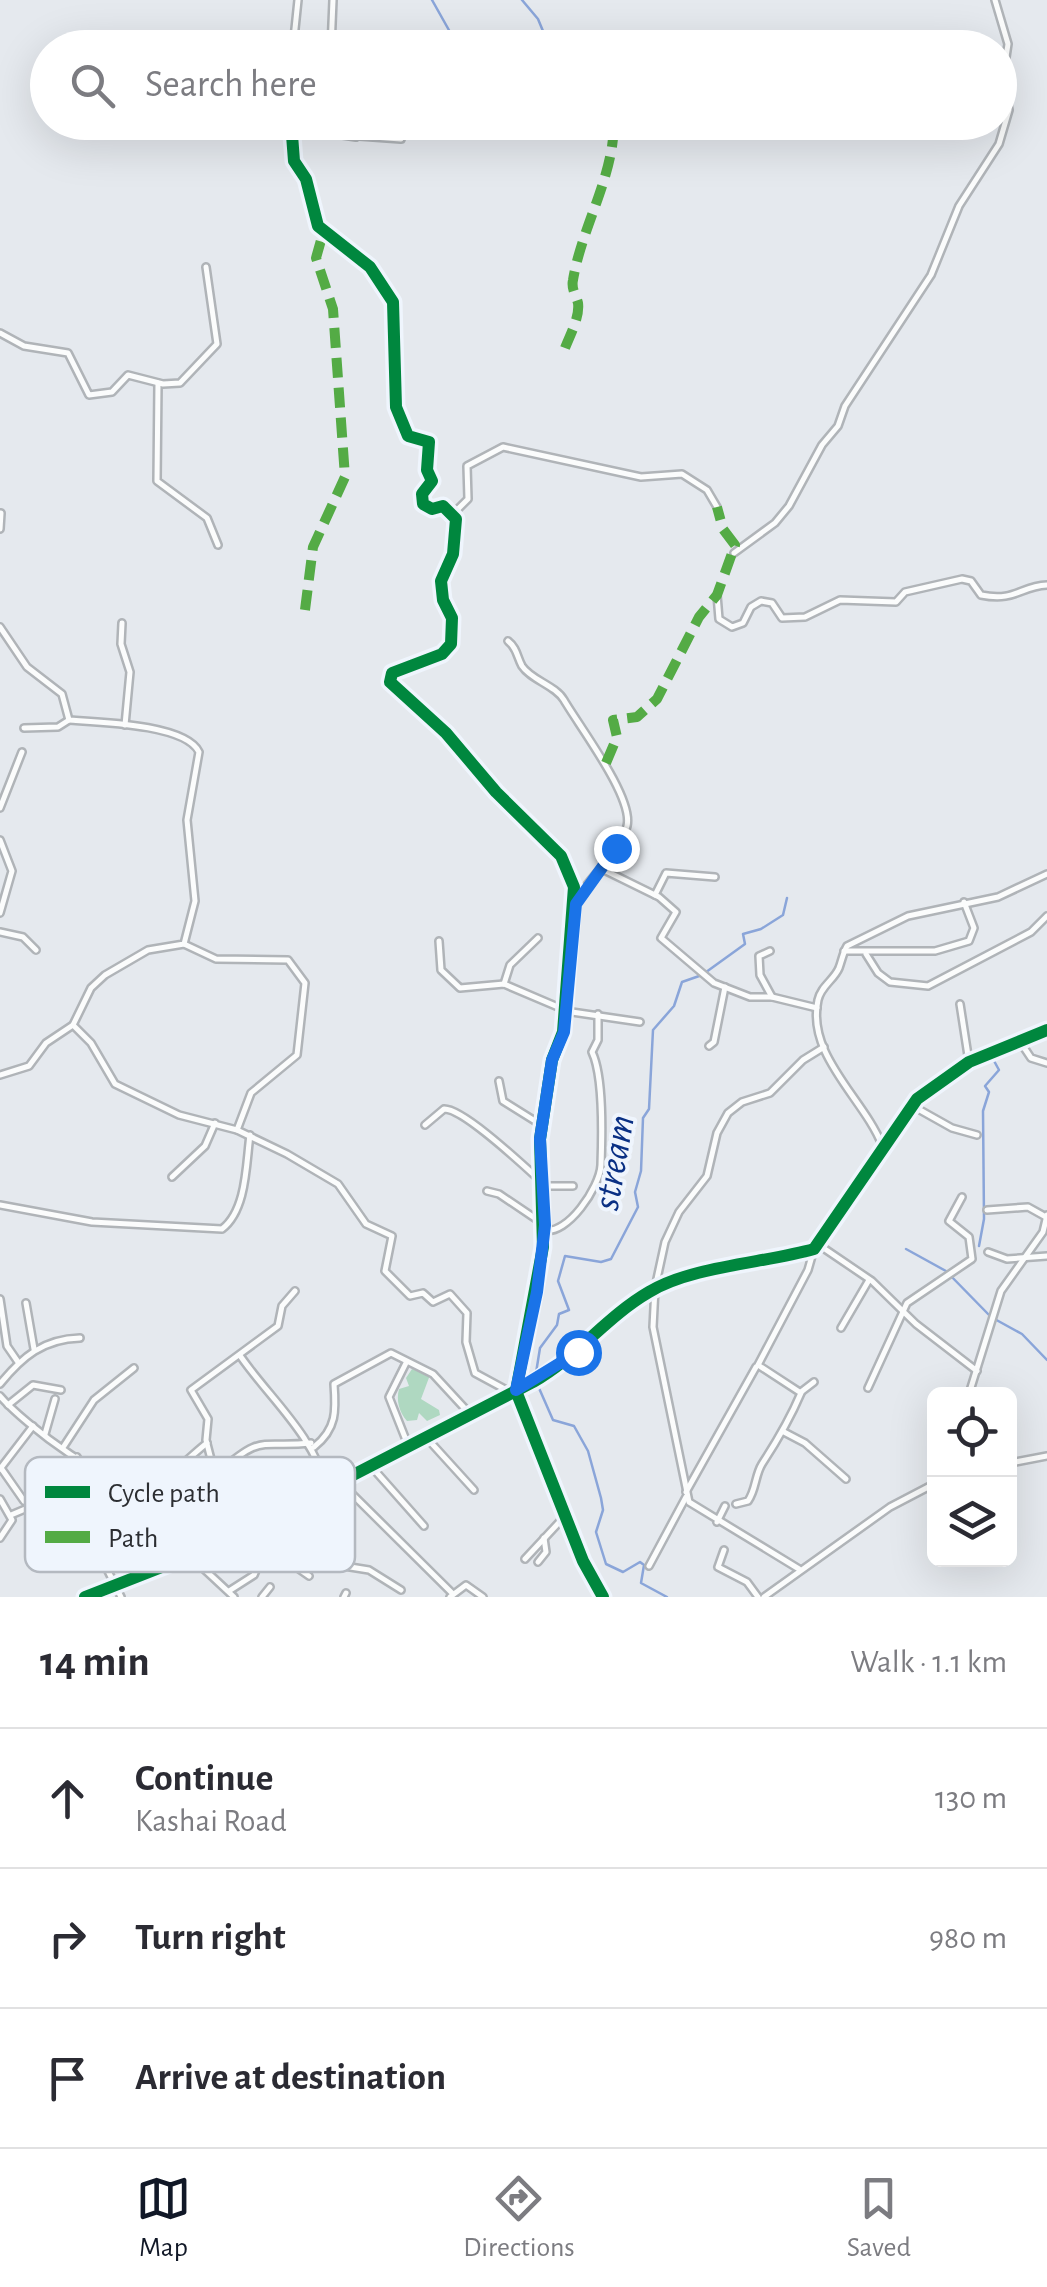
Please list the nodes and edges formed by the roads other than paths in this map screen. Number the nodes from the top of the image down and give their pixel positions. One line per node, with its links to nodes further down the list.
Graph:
1 (298, 0): 4 (street)
2 (333, 0): 5 (street)
3 (995, 0): 6 (street)
4 (296, 30)
5 (332, 30)
6 (1004, 30)
7 (292, 140): 14 (street)
8 (1001, 140): 17 (street)
9 (206, 267): 11 (street)
10 (0, 333): 11 (street)
11 (158, 383): 16 (street)
12 (717, 507): 14 (street)
13 (2, 513): 15 (street)
14 (454, 513): 34 (street)
15 (0, 529)
16 (218, 545)
17 (734, 552)
18 (1047, 585): 19 (street)
19 (717, 595)
20 (122, 623): 24 (street)
21 (0, 627): 23 (street)
22 (508, 641): 29 (street)
23 (69, 720): 24 (street); 25 (street)
24 (125, 725): 40 (street)
25 (24, 728)
26 (22, 752): 27 (street)
27 (0, 808)
28 (0, 840): 35 (street)
29 (602, 870): 32 (street); 34 (street)
30 (1047, 874): 33 (street)
31 (715, 877): 32 (street)
32 (655, 895): 46 (street)
33 (964, 902): 43 (street); 44 (street)
34 (576, 904): 50 (street)
35 (0, 914)
36 (1047, 916): 44 (street)
37 (0, 932): 41 (street)
38 (538, 938): 45 (street)
39 (439, 941): 45 (street)
40 (184, 944): 53 (street); 66 (street)
41 (36, 950)
42 (770, 951): 47 (street)
43 (844, 951): 44 (street); 49 (street)
44 (866, 954)
45 (504, 984): 50 (street)
46 (725, 987): 47 (street); 56 (street)
47 (772, 996): 49 (street)
48 (960, 1004): 58 (street)
49 (817, 1008): 57 (street)
50 (565, 1010): 51 (street); 65 (street)
51 (598, 1014): 52 (street); 78 (street)
52 (640, 1022)
53 (73, 1024): 60 (street); 63 (street)
54 (1047, 1030): 55 (street)
55 (1019, 1040): 58 (street); 59 (street)
56 (709, 1046)
57 (824, 1047): 69 (street); 85 (street)
58 (969, 1062): 62 (street)
59 (1047, 1063)
60 (0, 1075)
61 (499, 1082): 65 (street)
62 (911, 1105): 68 (street); 69 (street)
63 (214, 1123): 66 (street); 70 (street)
64 (425, 1126): 71 (street)
65 (542, 1126): 71 (street)
66 (238, 1130): 67 (street)
67 (250, 1134): 75 (street); 104 (street)
68 (976, 1135)
69 (882, 1145): 80 (street)
70 (172, 1177)
71 (543, 1184): 72 (street); 78 (street)
72 (574, 1186)
73 (487, 1191): 78 (street)
74 (962, 1197): 89 (street)
75 (0, 1205)
76 (987, 1210): 77 (street)
77 (1047, 1216): 79 (street)
78 (545, 1228): 104 (street)
79 (1045, 1232): 83 (street)
80 (816, 1247): 84 (street); 85 (street); 96 (street)
81 (988, 1252): 83 (street)
82 (1047, 1256): 83 (street)
83 (1020, 1259): 98 (street)
84 (869, 1280): 89 (street); 90 (street)
85 (655, 1288): 104 (street); 131 (street)
86 (295, 1291): 93 (street)
87 (0, 1299): 94 (street)
88 (26, 1303): 92 (street)
89 (902, 1312): 98 (street); 102 (street)
90 (841, 1328)
91 (80, 1338): 92 (street)
92 (34, 1350): 94 (street)
93 (240, 1356): 114 (street); 116 (street)
94 (18, 1362): 100 (street)
95 (406, 1363): 109 (street); 115 (street); 116 (street)
96 (758, 1364): 105 (street); 131 (street)
97 (134, 1368): 117 (street)
98 (977, 1371): 101 (street)
99 (814, 1382): 105 (street)
100 (0, 1384)
101 (972, 1387)
102 (868, 1388)
103 (60, 1390): 108 (street)
104 (514, 1392): 109 (street); 139 (street)
105 (801, 1392): 111 (street)
106 (0, 1396): 108 (street)
107 (54, 1399): 112 (street)
108 (8, 1405): 110 (street)
109 (470, 1413): 113 (street)
110 (33, 1426): 112 (street); 126 (street)
111 (784, 1432): 128 (street); 135 (street)
112 (45, 1434): 117 (street)
113 (424, 1435): 115 (street); 130 (street)
114 (207, 1443): 120 (street); 121 (street)
115 (408, 1444): 125 (street)
116 (312, 1445): 122 (street); 123 (street)
117 (64, 1446): 119 (street)
118 (1047, 1456): 124 (street)
119 (77, 1457)
120 (188, 1457)
121 (212, 1457)
122 (235, 1457)
123 (316, 1457)
124 (1017, 1462)
125 (370, 1465): 127 (street); 141 (street)
126 (0, 1468): 134 (street)
127 (355, 1474)
128 (846, 1479)
129 (927, 1488): 149 (street)
130 (474, 1490)
131 (686, 1494): 140 (street); 147 (street)
132 (355, 1497): 160 (street)
133 (0, 1499): 138 (street)
134 (24, 1501)
135 (736, 1504)
136 (725, 1506): 140 (street)
137 (25, 1509): 138 (street)
138 (11, 1515): 142 (street)
139 (564, 1516): 143 (street); 165 (street)
140 (716, 1522): 149 (street)
141 (424, 1526)
142 (0, 1538)
143 (544, 1538): 145 (street); 146 (street)
144 (724, 1550): 166 (street)
145 (524, 1559)
146 (538, 1562)
147 (649, 1566)
148 (355, 1568): 158 (street)
149 (799, 1569): 166 (street)
150 (108, 1572): 156 (street)
151 (146, 1572): 156 (street)
152 (208, 1572): 159 (street)
153 (255, 1572): 159 (street)
154 (303, 1572): 155 (street)
155 (309, 1576)
156 (113, 1584): 161 (street); 162 (street)
157 (270, 1586): 163 (street)
158 (401, 1590)
159 (232, 1594)
160 (452, 1595): 164 (street)
161 (85, 1597)
162 (121, 1597)
163 (262, 1597)
164 (483, 1597)
165 (603, 1597)
166 (761, 1597)

